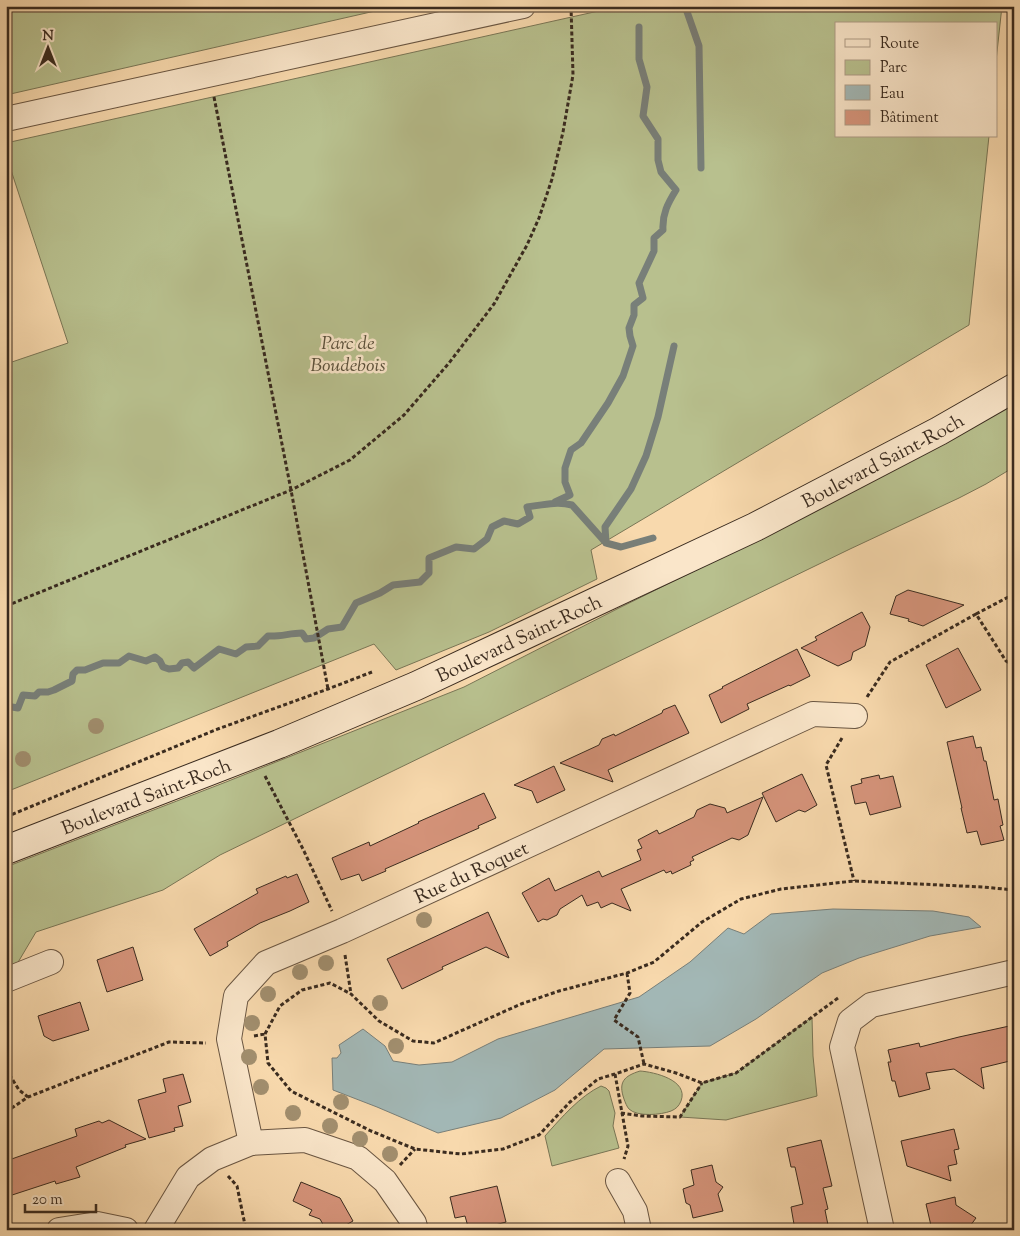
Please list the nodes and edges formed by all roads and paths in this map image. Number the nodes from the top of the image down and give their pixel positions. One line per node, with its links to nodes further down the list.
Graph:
1 (523, 6): 3 (street)
2 (571, 6): 6 (path)
3 (210, 74): 4 (street); 6 (path)
4 (6, 119)
5 (1014, 388): 16 (main road, Boulevard Saint-Roch)
6 (291, 490): 8 (path); 12 (path)
7 (1014, 594): 9 (path)
8 (6, 606)
9 (976, 614): 10 (path); 13 (path)
10 (1014, 666)
11 (372, 672): 12 (path)
12 (328, 689): 15 (path)
13 (855, 716): 17 (path); 19 (street, Rue du Roquet)
14 (265, 776): 19 (path)
15 (6, 817)
16 (6, 850)
17 (854, 881): 18 (path); 22 (path)
18 (1014, 890)
19 (342, 931): 24 (path); 26 (street, Rue du Roquet)
20 (51, 962): 23 (street)
21 (1014, 972): 42 (street)
22 (627, 973): 24 (path); 28 (path)
23 (6, 980)
24 (351, 994): 25 (path)
25 (265, 1034): 26 (path); 28 (path)
26 (230, 1039): 30 (path); 33 (street, Rue du Roquet)
27 (6, 1069): 30 (path)
28 (615, 1074): 32 (path)
29 (702, 1083): 32 (path)
30 (28, 1097): 31 (path)
31 (6, 1112)
32 (621, 1113): 35 (path)
33 (251, 1143): 34 (street); 40 (street)
34 (212, 1159): 38 (street); 39 (path)
35 (618, 1181): 41 (street)
36 (59, 1230): 37 (street)
37 (126, 1230)
38 (156, 1230)
39 (246, 1230)
40 (416, 1230)
41 (639, 1230)
42 (882, 1230)

